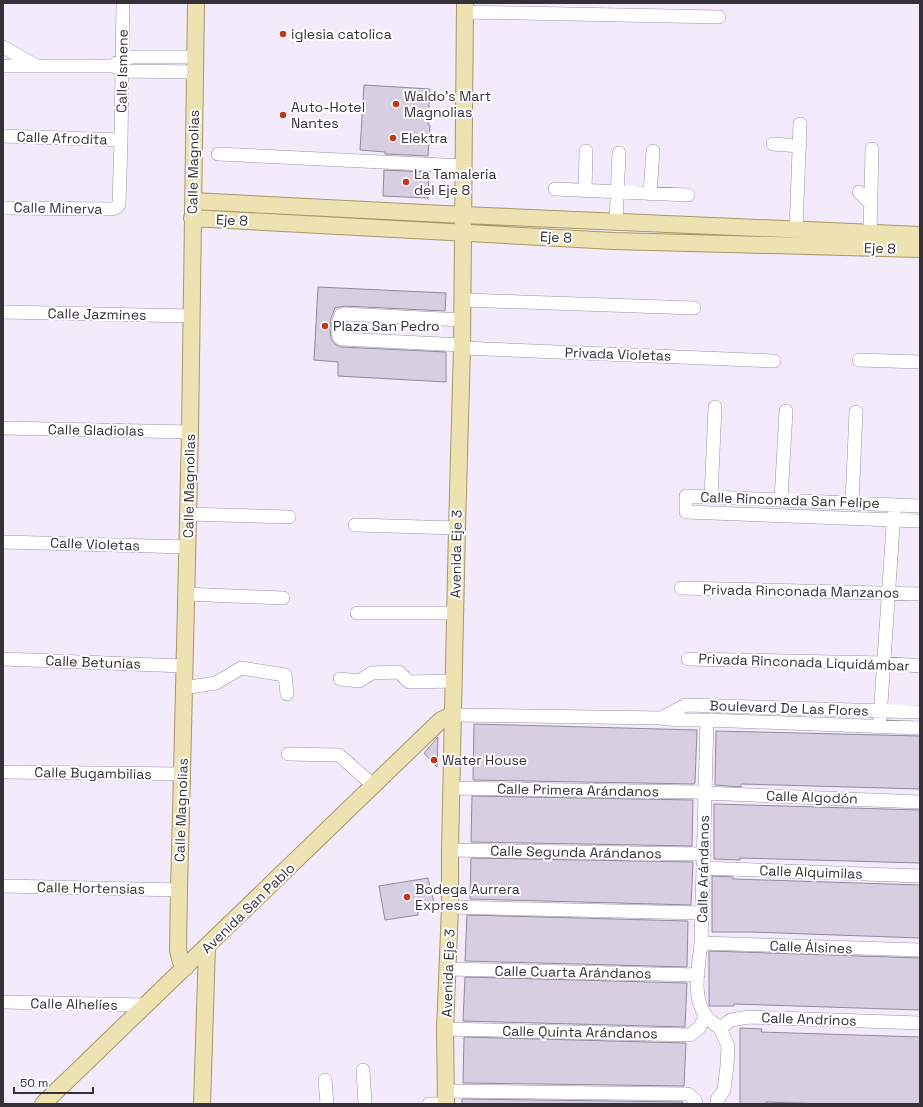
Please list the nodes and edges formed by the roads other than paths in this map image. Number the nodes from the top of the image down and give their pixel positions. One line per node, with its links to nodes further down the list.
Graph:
1 (123, 3): 7 (street, Calle Ismene)
2 (196, 3): 6 (main road, Calle Magnolias)
3 (465, 8): 4 (street); 20 (main road, Avenida Eje 3)
4 (719, 17)
5 (3, 47): 9 (street)
6 (195, 64): 7 (street); 27 (main road, Calle Magnolias)
7 (119, 65): 9 (street); 12 (street, Calle Ismene)
8 (3, 66): 9 (street)
9 (37, 66)
10 (800, 124): 14 (street)
11 (3, 136): 12 (street, Calle Afrodita)
12 (121, 140): 29 (street, Calle Minerva)
13 (773, 144): 14 (street)
14 (800, 146): 33 (street)
15 (872, 149): 28 (street)
16 (586, 151): 22 (street)
17 (653, 151): 25 (street)
18 (619, 153): 24 (street)
19 (218, 154): 20 (street)
20 (464, 166): 30 (main road, Avenida Eje 3)
21 (555, 190): 22 (street)
22 (585, 191): 24 (street)
23 (859, 192): 28 (street)
24 (617, 193): 25 (street); 32 (street)
25 (650, 194): 26 (street)
26 (688, 195)
27 (192, 201): 30 (main road, Eje 8); 31 (main road, Calle Magnolias)
28 (871, 204): 35 (street)
29 (3, 208)
30 (463, 215): 32 (main road, Eje 8); 34 (main road, Avenida Eje 3)
31 (192, 218): 34 (main road, Eje 8); 41 (main road, Calle Magnolias)
32 (616, 222): 33 (main road, Eje 8)
33 (796, 230): 35 (main road, Eje 8)
34 (462, 232): 37 (main road, Eje 8); 38 (main road, Avenida Eje 3)
35 (870, 233): 36 (main road, Eje 8)
36 (920, 235)
37 (920, 249)
38 (462, 300): 39 (street); 42 (main road, Avenida Eje 3)
39 (694, 308)
40 (3, 312): 41 (street, Calle Jazmines)
41 (191, 316): 51 (main road, Calle Magnolias)
42 (462, 320): 43 (main road, Avenida Eje 3); 43 (street, Privada Violetas)
43 (462, 347): 45 (street, Privada Violetas); 62 (main road, Avenida Eje 3)
44 (859, 360): 46 (street)
45 (774, 361)
46 (920, 362)
47 (714, 407): 52 (street)
48 (786, 411): 53 (street)
49 (856, 412): 54 (street)
50 (3, 428): 51 (street, Calle Gladiolas)
51 (190, 432): 57 (main road, Calle Magnolias)
52 (711, 497): 53 (street, Calle Rinconada San Felipe); 59 (street, Calle Rinconada San Felipe)
53 (781, 500): 54 (street, Calle Rinconada San Felipe)
54 (852, 503): 55 (street, Calle Rinconada San Felipe)
55 (894, 505): 56 (street, Calle Rinconada San Felipe); 59 (street, Calle Rinconada San Felipe)
56 (920, 506)
57 (188, 514): 58 (street); 64 (main road, Calle Magnolias)
58 (289, 517)
59 (893, 520): 60 (street, Calle Rinconada San Felipe); 66 (street, Calle Rinconada San Felipe)
60 (920, 521)
61 (355, 525): 62 (street)
62 (456, 528): 71 (main road, Avenida Eje 3)
63 (3, 542): 64 (street, Calle Violetas)
64 (187, 547): 67 (main road, Calle Magnolias)
65 (681, 588): 66 (street, Privada Rinconada Manzanos)
66 (888, 593): 68 (street, Privada Rinconada Manzanos); 74 (street, Calle Rinconada San Felipe)
67 (186, 594): 69 (street); 75 (main road, Calle Magnolias)
68 (920, 594)
69 (284, 598)
70 (357, 613): 71 (street)
71 (455, 613): 78 (main road, Avenida Eje 3)
72 (3, 659): 75 (street, Calle Betunias)
73 (688, 659): 74 (street, Privada Rinconada Liquidámbar)
74 (884, 663): 76 (street, Privada Rinconada Liquidámbar); 81 (street, Calle Rinconada San Felipe)
75 (184, 666): 79 (main road, Calle Magnolias)
76 (920, 666)
77 (340, 679): 78 (street)
78 (454, 681): 83 (main road, Avenida Eje 3)
79 (183, 688): 80 (street); 90 (main road, Calle Magnolias)
80 (287, 694)
81 (881, 711): 82 (street, Boulevard De Las Flores); 84 (street, Boulevard De Las Flores); 86 (street, Calle Rinconada San Felipe)
82 (920, 712)
83 (454, 715): 84 (street, Boulevard De Las Flores); 91 (main road, Avenida San Pablo); 92 (main road, Avenida Eje 3)
84 (661, 718): 85 (street, Boulevard De Las Flores)
85 (707, 720): 86 (street, Boulevard De Las Flores); 93 (street, Calle Arándanos)
86 (880, 727): 87 (street, Boulevard De Las Flores)
87 (920, 728)
88 (288, 754): 91 (street)
89 (3, 772): 90 (street, Calle Bugambilias)
90 (182, 774): 100 (main road, Calle Magnolias)
91 (374, 786): 104 (main road, Avenida San Pablo)
92 (452, 788): 93 (street, Calle Primera Arándanos); 95 (main road, Avenida Eje 3)
93 (704, 793): 94 (street, Calle Algodón); 96 (street, Calle Arándanos)
94 (920, 802)
95 (450, 850): 96 (street, Calle Segunda Arándanos); 101 (main road, Avenida Eje 3)
96 (703, 854): 97 (street, Calle Arándanos)
97 (702, 868): 98 (street, Calle Alquimilas); 102 (street, Calle Arándanos)
98 (920, 876)
99 (3, 886): 100 (street, Calle Hortensias)
100 (179, 890): 106 (main road, Calle Magnolias)
101 (450, 907): 102 (street); 107 (main road, Avenida Eje 3)
102 (702, 913): 103 (street, Calle Arándanos)
103 (701, 943): 105 (street, Calle Álsines); 108 (street, Calle Arándanos)
104 (207, 947): 106 (main road, Avenida San Pablo); 120 (main road)
105 (920, 950)
106 (186, 967): 110 (main road, Avenida San Pablo)
107 (448, 969): 108 (street, Calle Cuarta Arándanos); 114 (main road, Avenida Eje 3)
108 (698, 975): 111 (street, Calle Arándanos)
109 (3, 1002): 110 (street, Calle Alhelíes)
110 (145, 1006): 119 (main road, Avenida San Pablo)
111 (706, 1016): 113 (street); 114 (street, Calle Quinta Arándanos)
112 (920, 1023): 113 (street, Calle Andrinos)
113 (720, 1028): 118 (street)
114 (445, 1029): 117 (main road, Avenida Eje 3)
115 (363, 1070): 122 (street)
116 (325, 1080): 121 (street)
117 (446, 1100): 123 (street); 124 (street)
118 (717, 1103)
119 (43, 1104)
120 (202, 1104)
121 (327, 1104)
122 (365, 1104)
123 (429, 1104)
124 (696, 1104)

